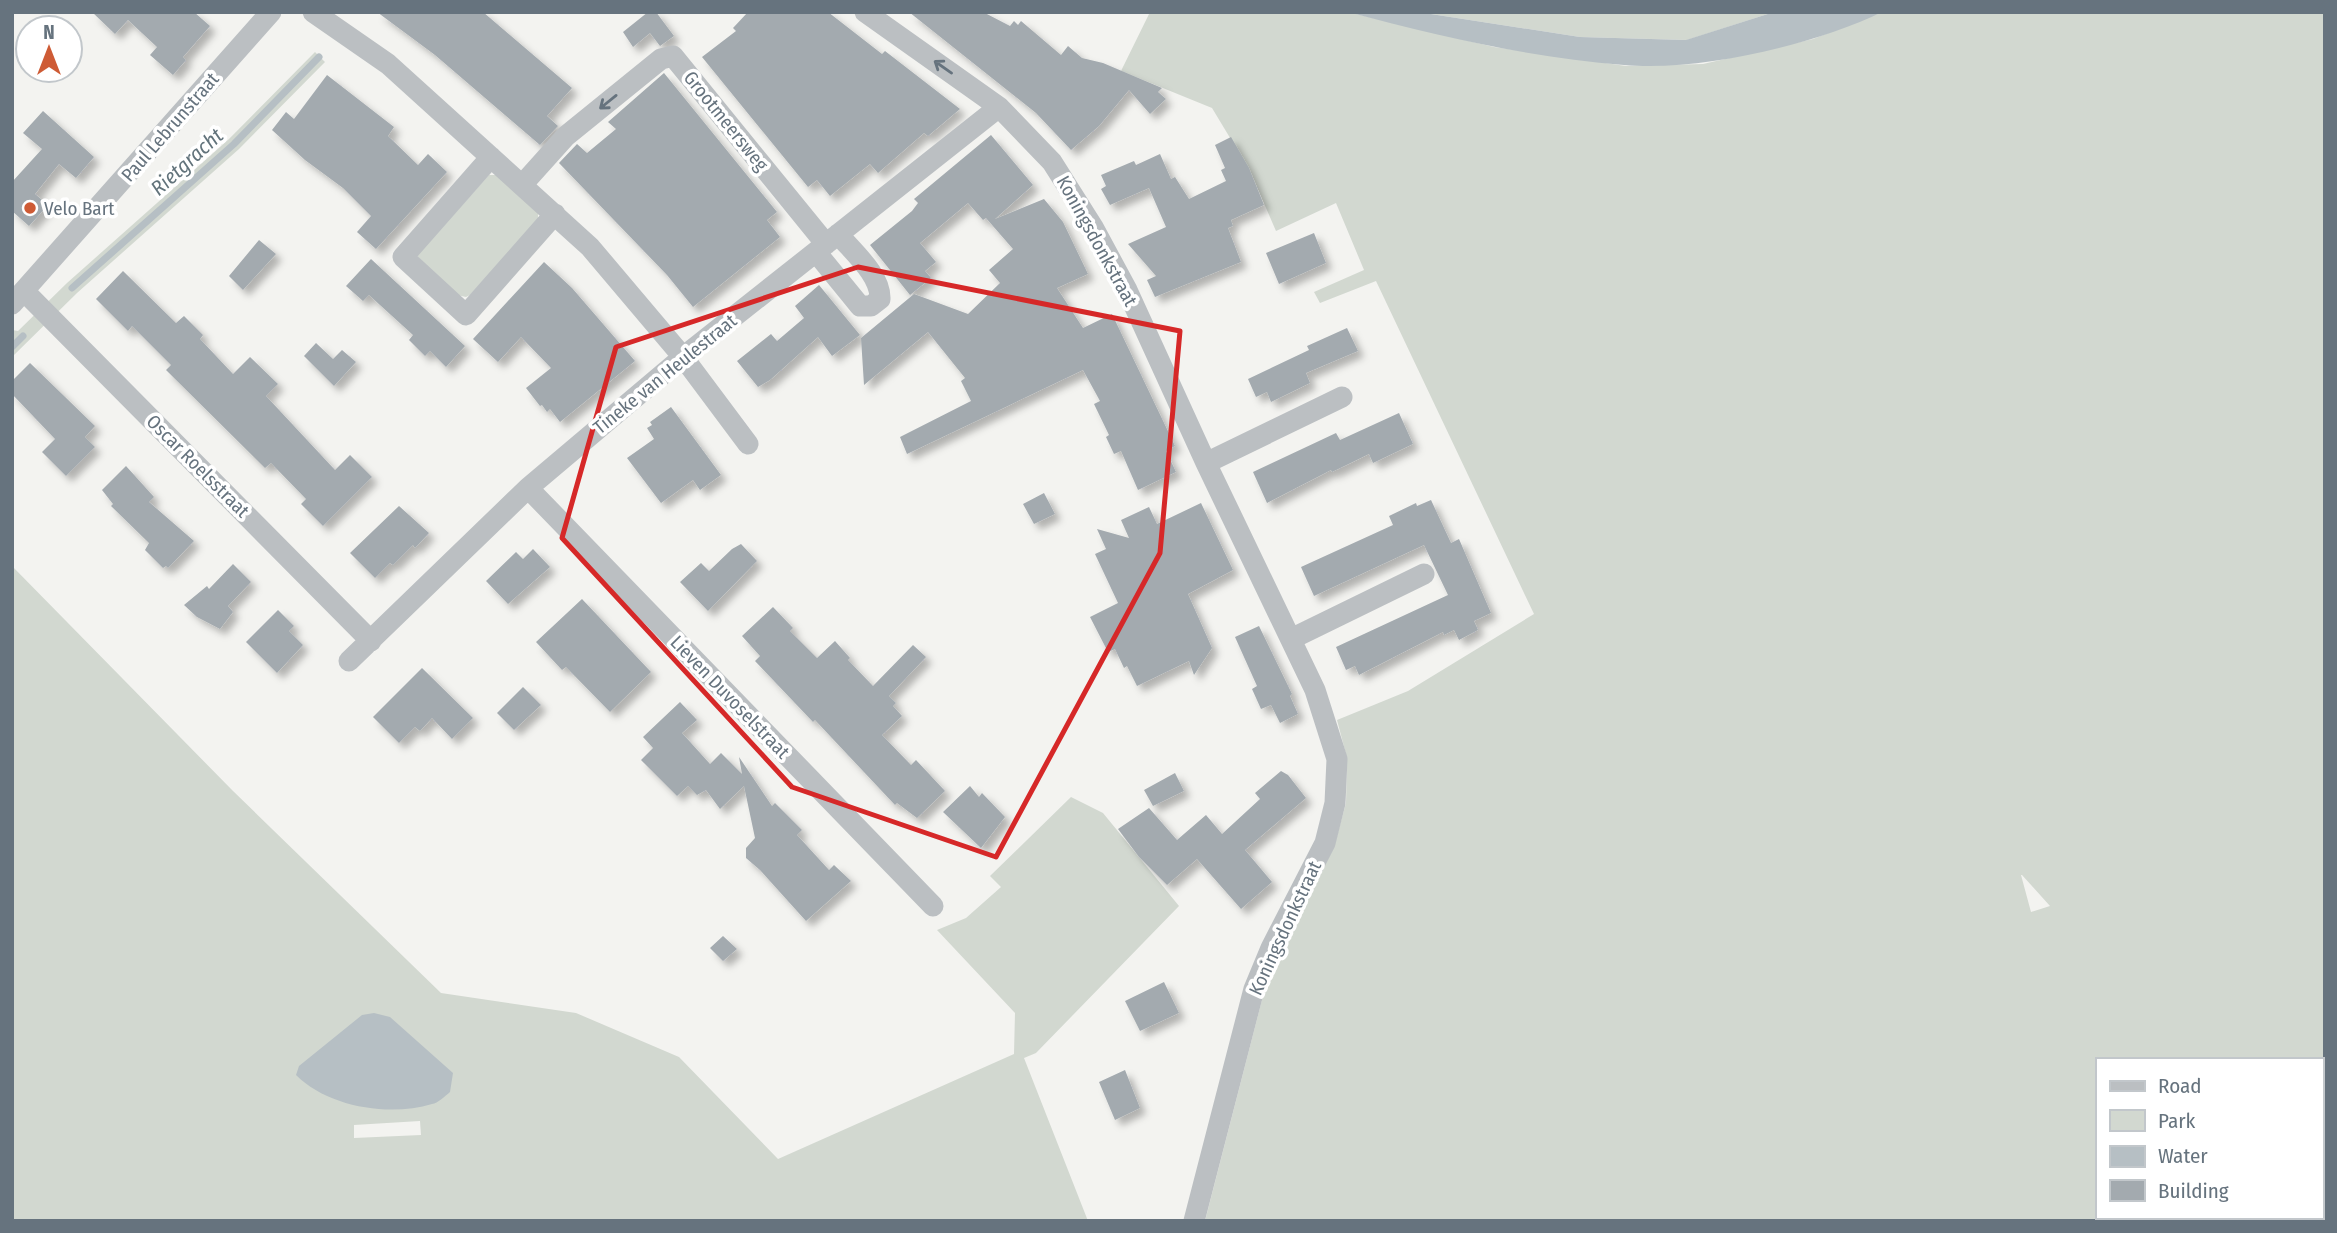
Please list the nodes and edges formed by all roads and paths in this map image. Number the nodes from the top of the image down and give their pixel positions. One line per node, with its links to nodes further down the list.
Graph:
1 (271, 12): 9 (street, Paul Lebrunstraat)
2 (313, 12): 5 (street)
3 (865, 12): 4 (street, Koningsdonkstraat, one-way to 3)
4 (999, 107): 8 (street, Tineke van Heulestraat); 13 (street, Koningsdonkstraat)
5 (491, 157): 6 (street); 7 (street)
6 (522, 185): 7 (street); 8 (street, Grootmeersweg, one-way to 6)
7 (555, 214): 10 (street)
8 (827, 243): 10 (street, Tineke van Heulestraat)
9 (19, 298): 17 (street, Oscar Roelsstraat)
10 (683, 357): 12 (street); 14 (street, Tineke van Heulestraat)
11 (1342, 397): 13 (street)
12 (748, 444)
13 (1206, 463): 16 (street, Koningsdonkstraat)
14 (528, 488): 17 (street, Tineke van Heulestraat); 19 (street, Lieven Duvoselstraat)
15 (1424, 574): 16 (street)
16 (1291, 639): 20 (street, Koningsdonkstraat)
17 (371, 641): 18 (street, Tineke van Heulestraat)
18 (349, 660)
19 (933, 906)
20 (1194, 1221)

